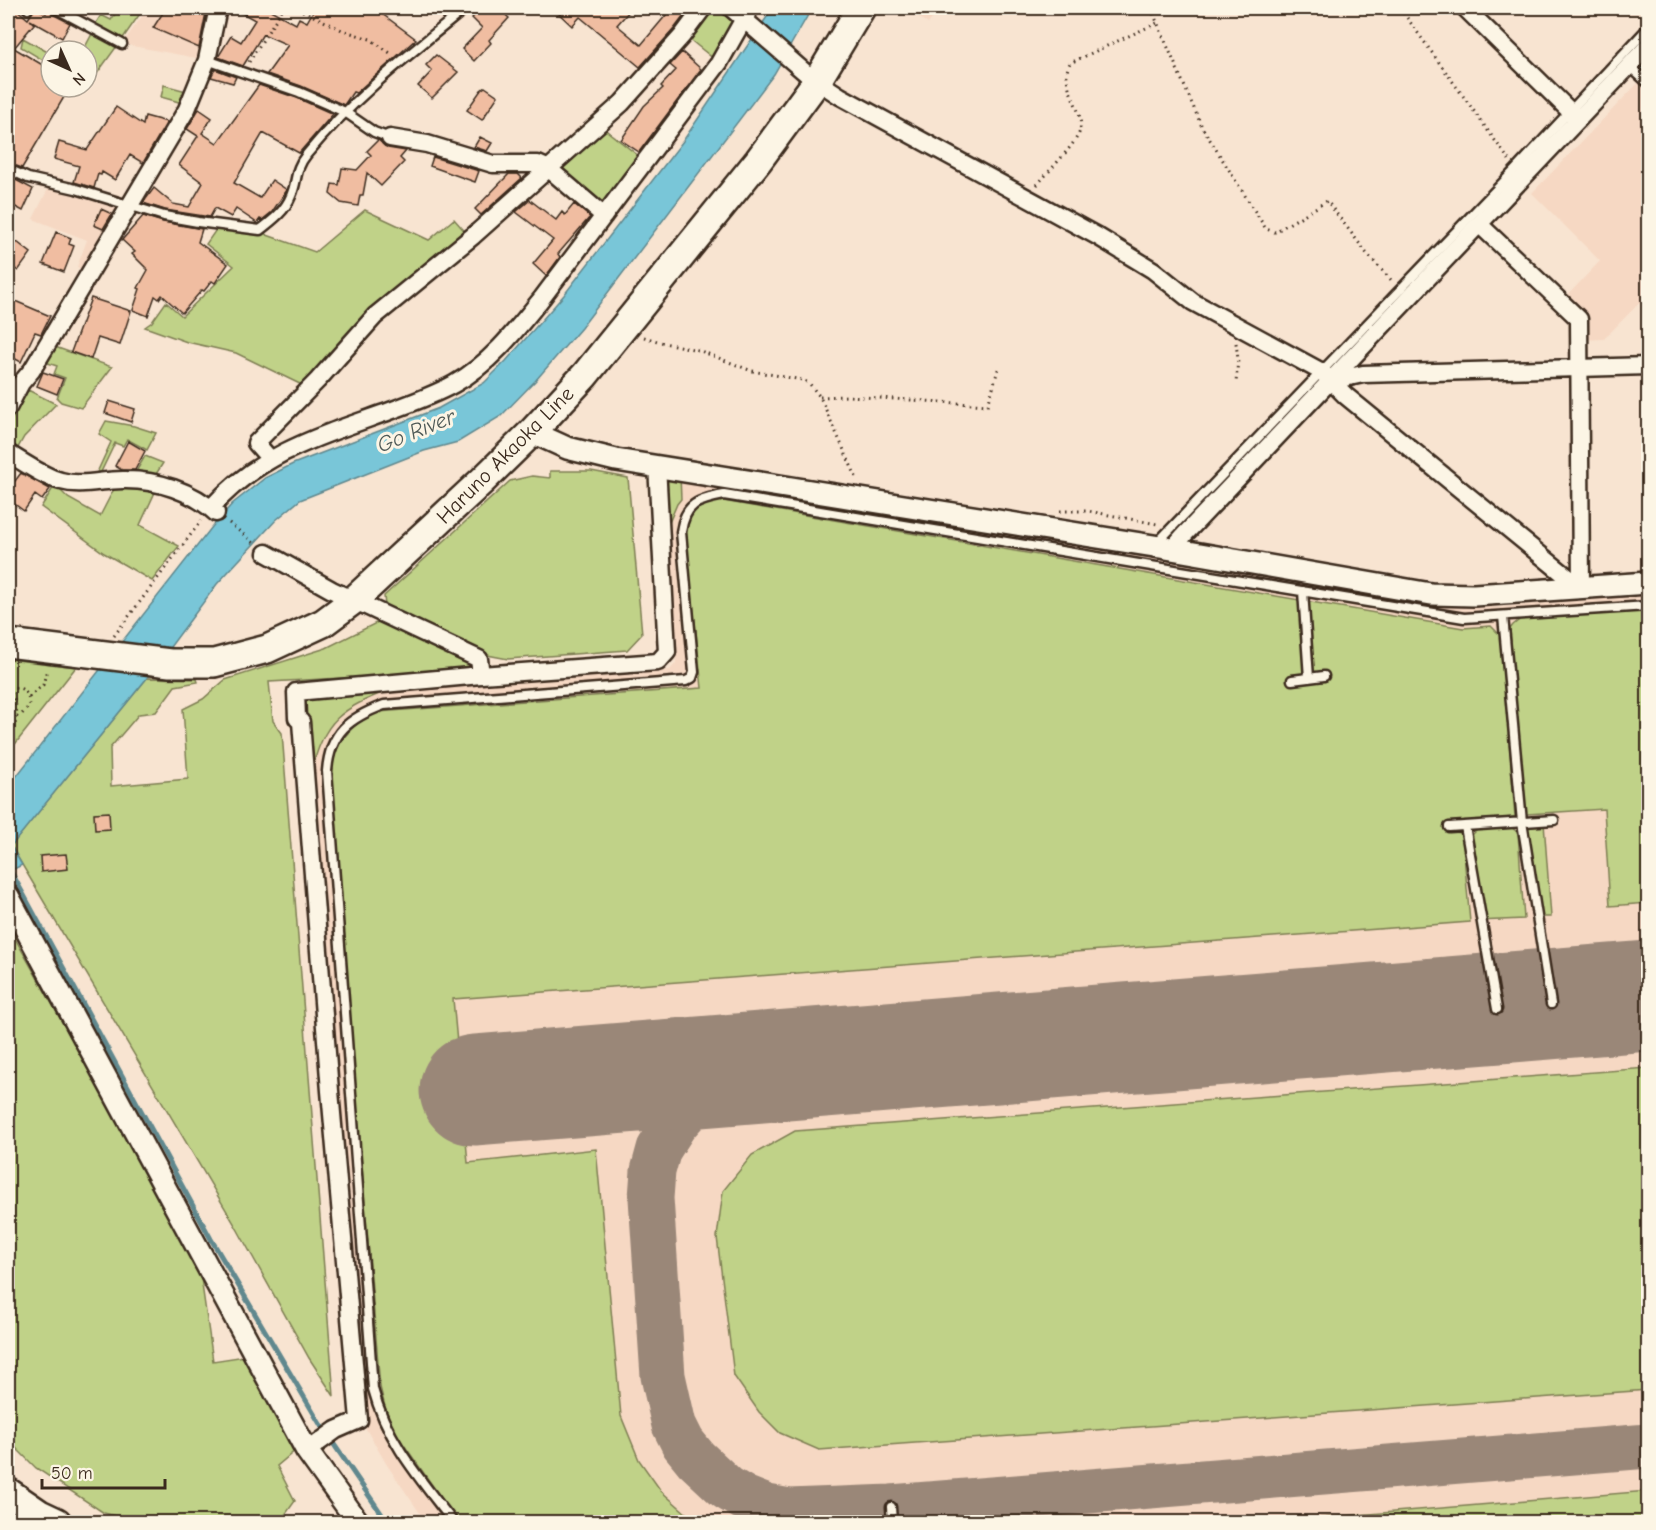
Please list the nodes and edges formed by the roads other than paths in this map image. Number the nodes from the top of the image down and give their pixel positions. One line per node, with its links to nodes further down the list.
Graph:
1 (55, 8): 9 (lane)
2 (218, 8): 11 (street)
3 (466, 8): 15 (lane)
4 (702, 8): 19 (street)
5 (861, 8): 13 (main road, Haruno Akaoka Line)
6 (1465, 8): 16 (street)
7 (741, 11): 13 (street); 21 (street)
8 (1648, 28): 16 (lane)
9 (122, 44)
10 (1648, 46): 12 (street)
11 (207, 60): 15 (lane); 20 (street)
12 (1629, 66): 14 (lane); 16 (street)
13 (817, 81): 25 (street); 27 (main road, Haruno Akaoka Line)
14 (1648, 83)
15 (345, 112): 17 (lane); 20 (lane)
16 (1574, 114): 22 (street); 25 (lane)
17 (390, 138): 19 (street)
18 (8, 169): 20 (lane)
19 (549, 169): 21 (street); 29 (street)
20 (130, 205): 26 (street)
21 (604, 216): 29 (street)
22 (1479, 224): 24 (street); 25 (street)
23 (1648, 366): 24 (street)
24 (1579, 368): 25 (street); 35 (street)
25 (1326, 376): 31 (lane); 32 (street); 35 (street)
26 (8, 408)
27 (532, 432): 30 (street); 37 (main road, Haruno Akaoka Line)
28 (8, 453): 29 (street)
29 (270, 459)
30 (657, 465): 31 (street); 41 (street)
31 (1154, 546): 32 (street)
32 (1176, 550): 35 (street)
33 (266, 553): 37 (street)
34 (1648, 583): 35 (street)
35 (1581, 588)
36 (1303, 591): 39 (lane); 43 (lane); 57 (lane)
37 (354, 600): 40 (main road, Haruno Akaoka Line); 41 (street)
38 (1648, 606): 39 (lane)
39 (1503, 616): 46 (lane)
40 (8, 643)
41 (481, 675): 52 (street)
42 (1324, 676): 43 (lane)
43 (1309, 678): 44 (lane)
44 (1292, 680)
45 (1554, 820): 46 (lane)
46 (1521, 822): 47 (lane); 50 (lane)
47 (1465, 826): 48 (lane); 51 (lane)
48 (1449, 827)
49 (8, 896): 52 (street)
50 (1551, 1004)
51 (1497, 1009)
52 (312, 1447): 56 (street)
53 (8, 1491): 55 (main road)
54 (891, 1507): 58 (lane)
55 (57, 1522)
56 (358, 1522)
57 (453, 1522)
58 (892, 1522)

